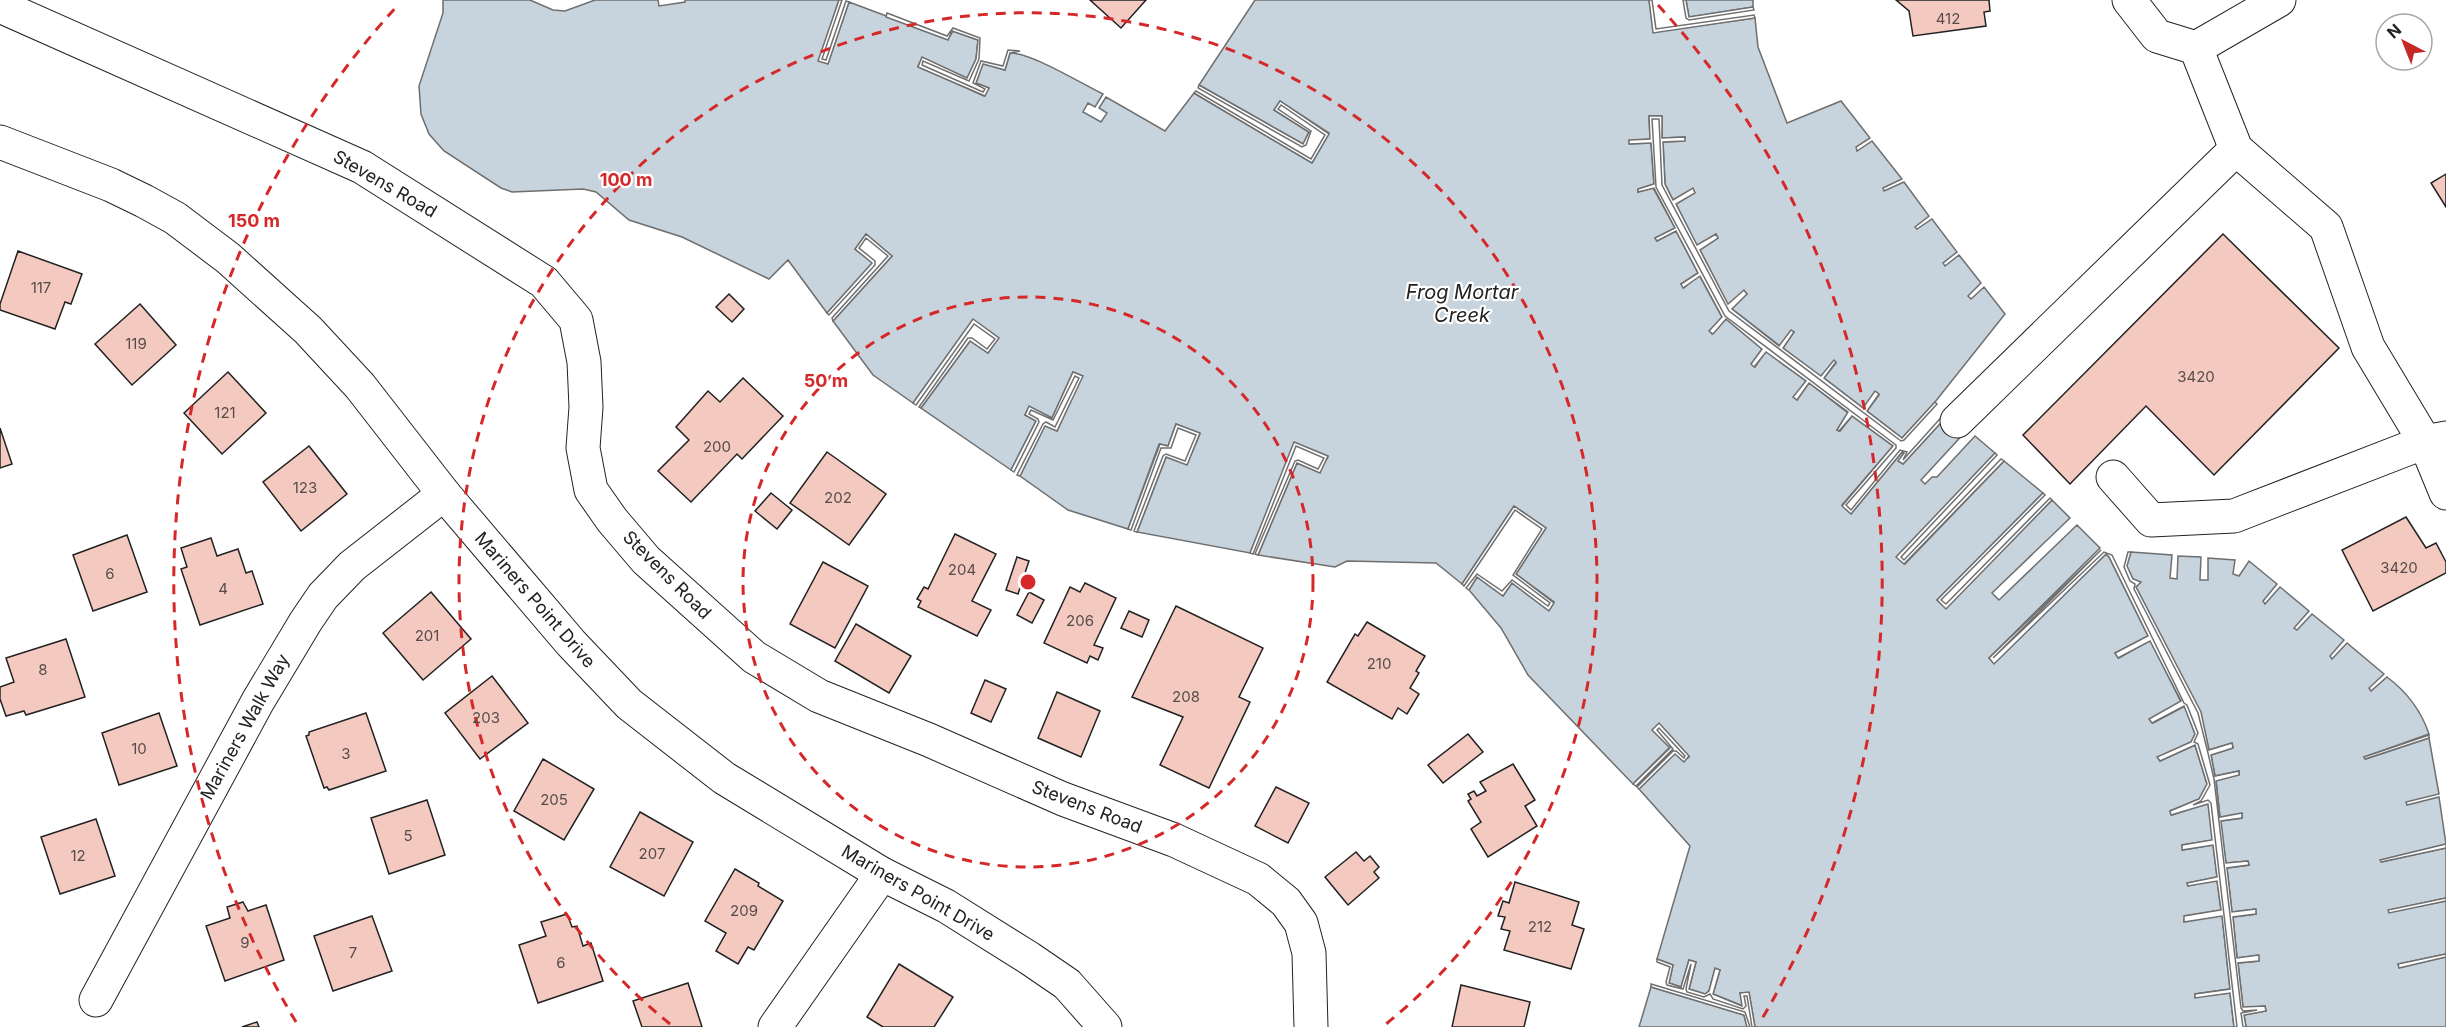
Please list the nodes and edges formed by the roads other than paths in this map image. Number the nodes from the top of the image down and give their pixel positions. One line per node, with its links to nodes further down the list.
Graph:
1 (2129, 0): 4 (street)
2 (2279, 0): 4 (street)
3 (0, 6): 16 (street, Stevens Road)
4 (2196, 48): 6 (street)
5 (0, 142): 11 (street, Mariners Point Drive)
6 (2236, 149): 7 (street); 8 (street)
7 (1957, 421)
8 (2436, 440): 9 (street); 10 (street)
9 (2113, 477)
10 (2446, 493)
11 (444, 494): 12 (street, Mariners Point Drive); 13 (street, Mariners Walk Way)
12 (882, 874): 14 (street); 15 (street, Mariners Point Drive)
13 (96, 1000)
14 (775, 1027)
15 (1105, 1027)
16 (1311, 1027)

